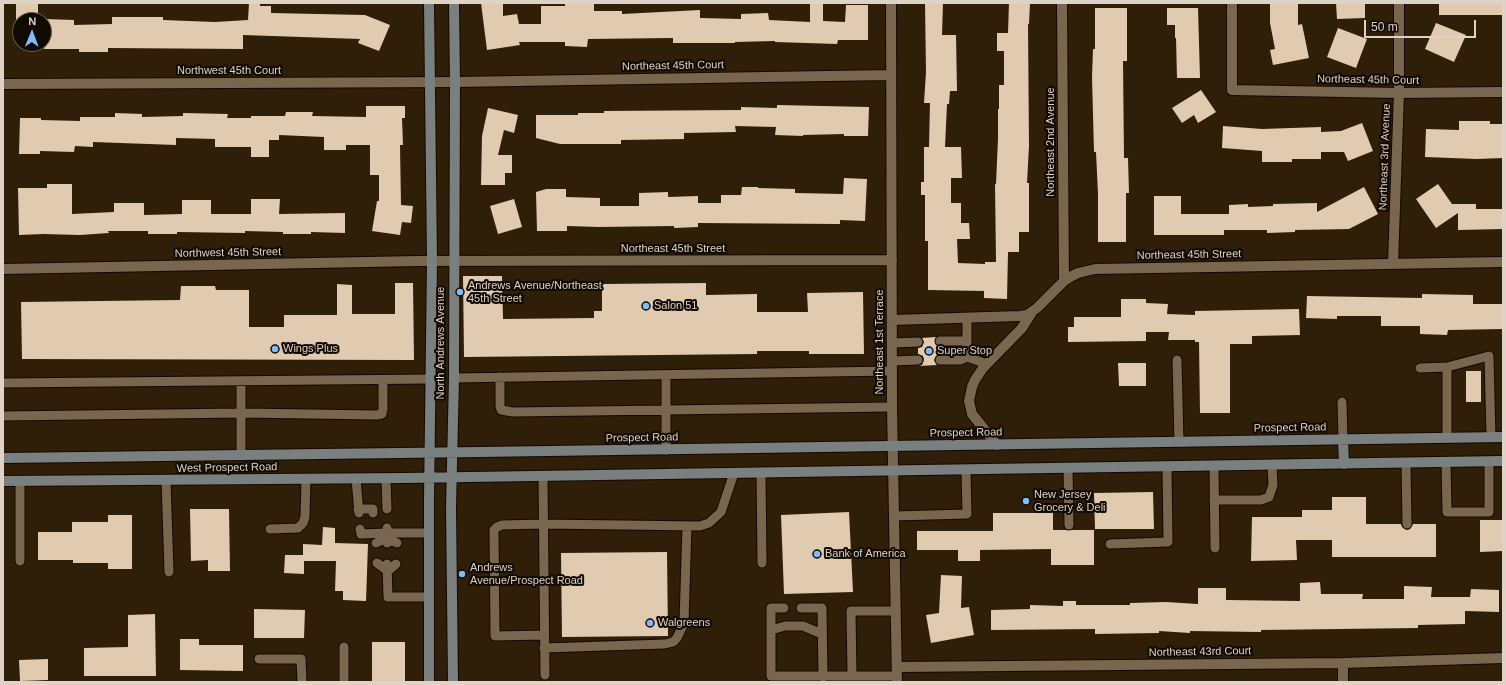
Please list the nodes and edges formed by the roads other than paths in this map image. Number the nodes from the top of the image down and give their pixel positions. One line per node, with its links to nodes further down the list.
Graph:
1 (429, 3): 8 (main road, North Andrews Avenue)
2 (454, 3): 9 (main road, North Andrews Avenue)
3 (891, 3): 7 (street, Northeast 1st Terrace)
4 (1062, 3): 19 (street, Northeast 2nd Avenue)
5 (1232, 3): 12 (street, Northeast 45th Court)
6 (1399, 3): 12 (street, Northeast 3rd Avenue)
7 (891, 75): 9 (street, Northeast 45th Court); 13 (street, Northeast 1st Terrace)
8 (431, 82): 9 (street, Northwest 45th Court); 10 (street, Northwest 45th Court); 14 (main road, North Andrews Avenue)
9 (455, 82): 15 (main road, North Andrews Avenue)
10 (3, 84)
11 (1503, 92): 12 (street, Northeast 45th Court)
12 (1399, 93): 17 (street, Northeast 3rd Avenue)
13 (892, 260): 15 (street, Northeast 45th Street); 22 (street, Northeast 1st Terrace)
14 (432, 261): 15 (street, Northwest 45th Street); 18 (street, Northwest 45th Street); 40 (main road, North Andrews Avenue)
15 (453, 261): 38 (main road, North Andrews Avenue)
16 (1503, 262): 17 (street, Northeast 45th Street)
17 (1393, 263): 19 (street, Northeast 45th Street)
18 (3, 269)
19 (1064, 282): 20 (street, Northeast 45th Street)
20 (1032, 312): 21 (street, Northeast 45th Street); 32 (street)
21 (967, 318): 22 (street, Northeast 45th Street); 23 (lane)
22 (892, 320): 26 (street, Northeast 1st Terrace)
23 (967, 340): 24 (lane); 27 (lane)
24 (940, 341)
25 (918, 342): 26 (lane)
26 (892, 343): 31 (street, Northeast 1st Terrace)
27 (967, 357): 29 (lane); 32 (lane)
28 (918, 360): 31 (lane)
29 (940, 360)
30 (1177, 360): 52 (lane)
31 (892, 361): 35 (street, Northeast 1st Terrace)
32 (987, 364): 53 (street)
33 (1420, 368): 34 (lane)
34 (1447, 368): 48 (lane); 50 (lane)
35 (892, 371): 36 (lane); 44 (street, Northeast 1st Terrace)
36 (666, 375): 37 (lane); 45 (lane)
37 (500, 377): 38 (lane); 45 (lane)
38 (454, 378): 57 (main road, North Andrews Avenue)
39 (383, 380): 40 (lane); 41 (lane); 46 (lane)
40 (430, 380): 56 (main road, North Andrews Avenue)
41 (242, 381): 42 (lane); 46 (lane)
42 (3, 383)
43 (1342, 402): 51 (lane)
44 (892, 407): 45 (lane); 54 (street, Northeast 1st Terrace)
45 (666, 409): 55 (lane)
46 (242, 413): 47 (lane); 58 (lane)
47 (3, 416)
48 (1491, 437): 49 (main road, Prospect Road); 50 (main road, Prospect Road)
49 (1503, 437)
50 (1447, 438): 51 (main road, Prospect Road)
51 (1343, 439): 52 (main road, Prospect Road); 64 (main road)
52 (1179, 442): 53 (main road, Prospect Road)
53 (997, 445): 54 (main road, Prospect Road)
54 (892, 446): 55 (main road, Prospect Road); 70 (street, Northeast 1st Terrace)
55 (666, 450): 57 (main road, Prospect Road)
56 (430, 453): 57 (main road, Prospect Road); 58 (main road, West Prospect Road); 75 (main road, North Andrews Avenue)
57 (453, 453): 76 (main road, North Andrews Avenue)
58 (241, 455): 59 (main road, West Prospect Road)
59 (3, 458)
60 (1446, 462): 61 (main road); 61 (lane); 63 (main road)
61 (1489, 462): 62 (main road)
62 (1503, 462)
63 (1406, 463): 64 (main road); 85 (lane)
64 (1344, 464): 65 (main road)
65 (1272, 465): 67 (main road); 82 (lane)
66 (1167, 466): 67 (main road); 68 (main road); 93 (lane)
67 (1214, 466): 82 (lane)
68 (1068, 468): 69 (main road); 86 (lane)
69 (966, 470): 70 (main road); 83 (lane)
70 (893, 471): 71 (main road); 83 (street, Northeast 1st Terrace)
71 (761, 472): 72 (main road); 97 (lane)
72 (734, 473): 73 (main road); 87 (lane)
73 (543, 476): 76 (main road); 84 (lane)
74 (356, 478): 77 (main road, West Prospect Road); 78 (main road, West Prospect Road); 78 (lane)
75 (430, 478): 76 (main road, West Prospect Road); 78 (main road, West Prospect Road); 90 (main road, North Andrews Avenue)
76 (452, 478): 118 (main road, North Andrews Avenue)
77 (306, 479): 79 (main road, West Prospect Road); 88 (lane)
78 (386, 479)
79 (166, 480): 81 (main road, West Prospect Road); 98 (lane)
80 (3, 481): 81 (main road, West Prospect Road)
81 (20, 481): 95 (lane)
82 (1214, 500): 94 (lane)
83 (894, 516): 102 (street, Northeast 1st Terrace)
84 (543, 524): 87 (lane); 105 (lane); 105 (lane)
85 (1407, 524)
86 (1069, 525)
87 (687, 526): 107 (lane)
88 (270, 529)
89 (360, 529): 91 (lane)
90 (429, 533): 91 (lane); 99 (main road, North Andrews Avenue)
91 (389, 537): 92 (lane)
92 (376, 543)
93 (1110, 544)
94 (1215, 548)
95 (20, 561)
96 (377, 563): 99 (lane)
97 (762, 563)
98 (169, 572)
99 (429, 597): 117 (main road, North Andrews Avenue)
100 (784, 608): 103 (lane)
101 (801, 608): 104 (lane)
102 (895, 611): 112 (street, Northeast 1st Terrace); 114 (lane)
103 (771, 630): 104 (lane); 113 (lane)
104 (822, 634): 113 (lane)
105 (544, 635): 107 (lane)
106 (344, 647): 116 (lane)
107 (544, 648): 111 (lane)
108 (1503, 658): 110 (street, Northeast 43rd Court)
109 (259, 659): 115 (lane)
110 (1343, 663): 112 (street, Northeast 43rd Court); 119 (street)
111 (545, 675)
112 (897, 675): 114 (lane)
113 (823, 676): 114 (lane)
114 (852, 676)
115 (302, 682)
116 (344, 682)
117 (429, 682)
118 (453, 682)
119 (1343, 682)

